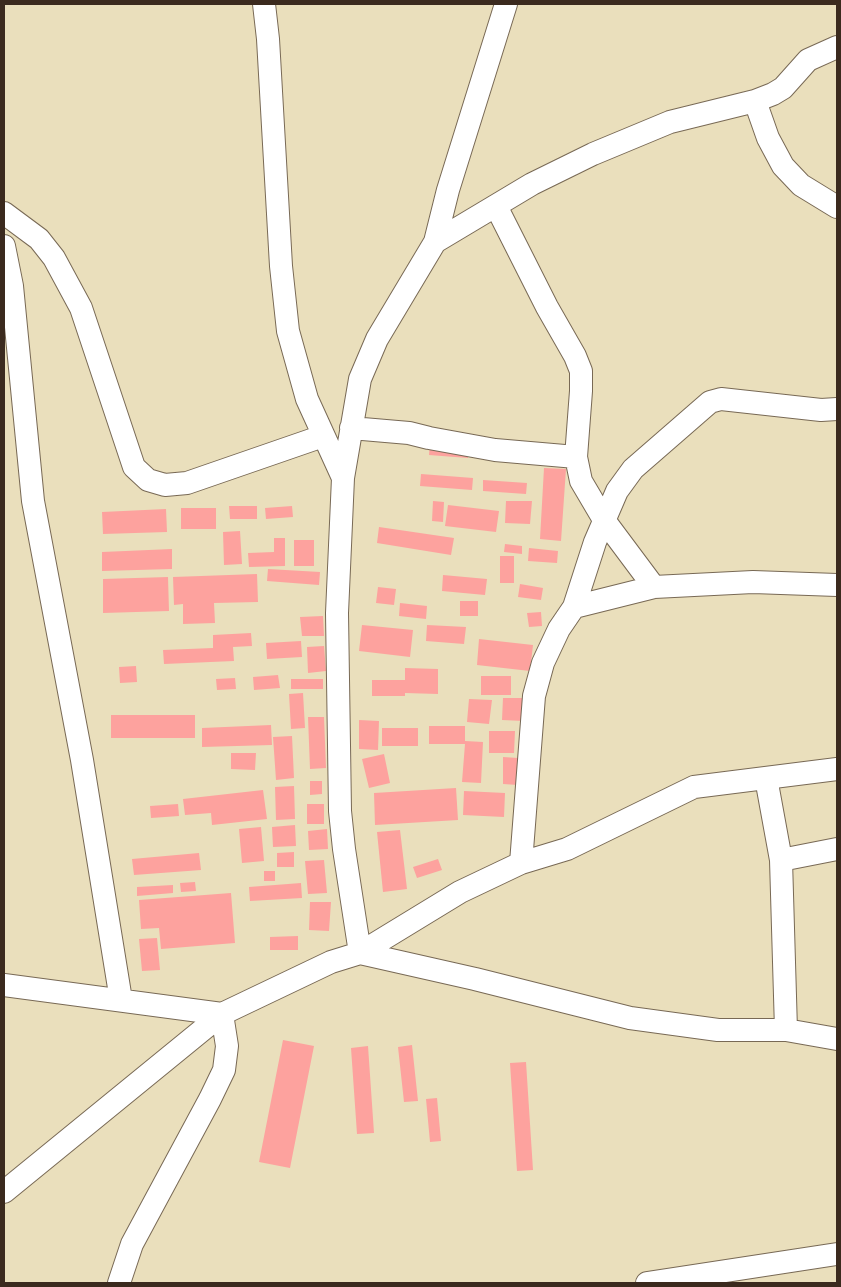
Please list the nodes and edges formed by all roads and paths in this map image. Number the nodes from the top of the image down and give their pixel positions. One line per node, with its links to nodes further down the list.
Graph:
1 (264, 4): 12 (street)
2 (506, 4): 8 (street)
3 (837, 47): 4 (street)
4 (755, 101): 5 (street); 6 (street)
5 (496, 206): 8 (street); 13 (street)
6 (837, 207)
7 (4, 212): 12 (street)
8 (436, 242): 11 (street)
9 (4, 246): 26 (street)
10 (837, 409): 15 (street)
11 (351, 428): 13 (street); 14 (street)
12 (323, 436): 14 (street)
13 (576, 458): 15 (street)
14 (343, 478): 24 (street)
15 (604, 520): 17 (street); 18 (street)
16 (837, 585): 17 (street)
17 (654, 587): 18 (street)
18 (574, 607): 23 (street)
19 (837, 769): 20 (street)
20 (766, 778): 22 (street); 23 (street)
21 (837, 849): 22 (street)
22 (781, 860): 28 (street)
23 (521, 863): 24 (street)
24 (360, 953): 27 (street); 28 (street)
25 (4, 985): 26 (street)
26 (120, 1000): 27 (street)
27 (222, 1014): 30 (street); 32 (street)
28 (786, 1030): 29 (street)
29 (837, 1039)
30 (4, 1192)
31 (837, 1254): 33 (street)
32 (119, 1283)
33 (647, 1283)

